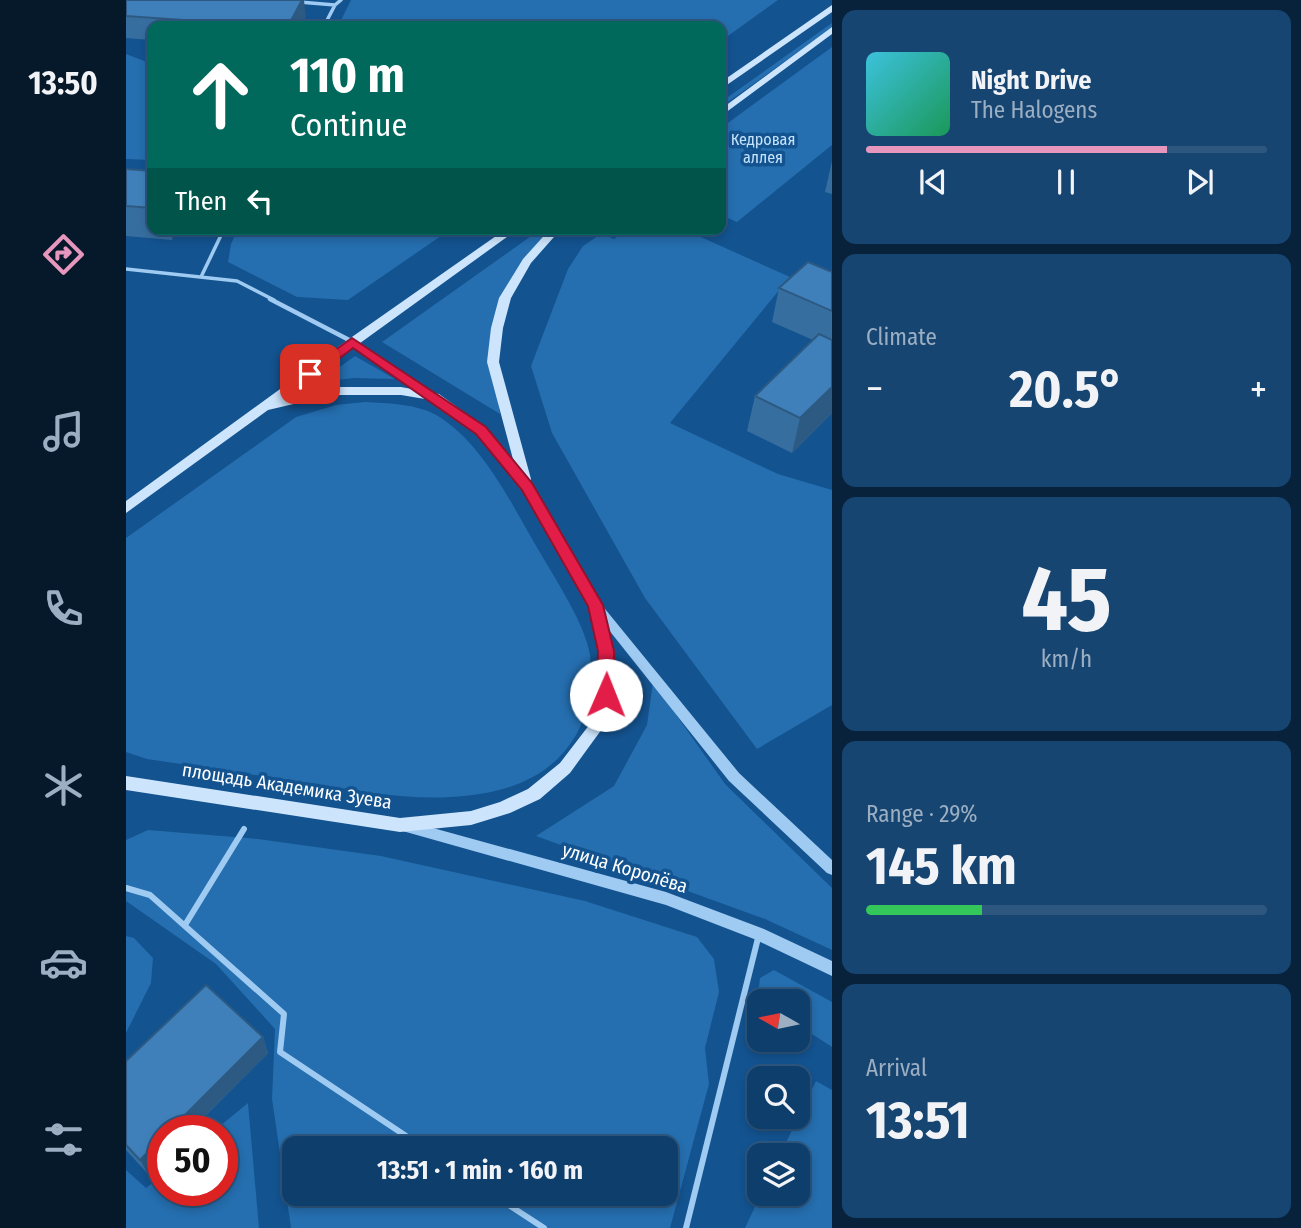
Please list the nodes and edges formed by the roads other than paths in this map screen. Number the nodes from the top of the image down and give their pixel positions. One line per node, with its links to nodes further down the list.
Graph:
1 (341, 0): 3 (lane)
2 (295, 2): 3 (lane)
3 (335, 5): 5 (lane)
4 (832, 8): 7 (main road)
5 (327, 21)
6 (832, 30): 8 (main road)
7 (726, 82)
8 (726, 109)
9 (221, 235): 13 (lane)
10 (504, 235): 14 (main road)
11 (551, 235): 17 (main road)
12 (126, 269): 13 (lane)
13 (201, 277): 14 (lane)
14 (352, 342): 15 (lane); 16 (main road)
15 (435, 397): 16 (main road, площадь Академика Зуева); 17 (main road, площадь Академика Зуева)
16 (268, 406): 18 (main road, площадь Академика Зуева)
17 (527, 487): 19 (main road, площадь Академика Зуева)
18 (126, 509)
19 (596, 605): 21 (main road, площадь Академика Зуева); 23 (street)
20 (126, 783): 21 (main road, площадь Академика Зуева)
21 (400, 825): 26 (street, улица Королёва)
22 (244, 829): 25 (lane)
23 (832, 869)
24 (126, 888): 25 (lane)
25 (185, 925): 28 (lane)
26 (760, 934): 27 (street, улица Королёва); 31 (lane)
27 (832, 969)
28 (406, 1136)
29 (510, 1206): 30 (lane)
30 (544, 1228)
31 (686, 1228)

